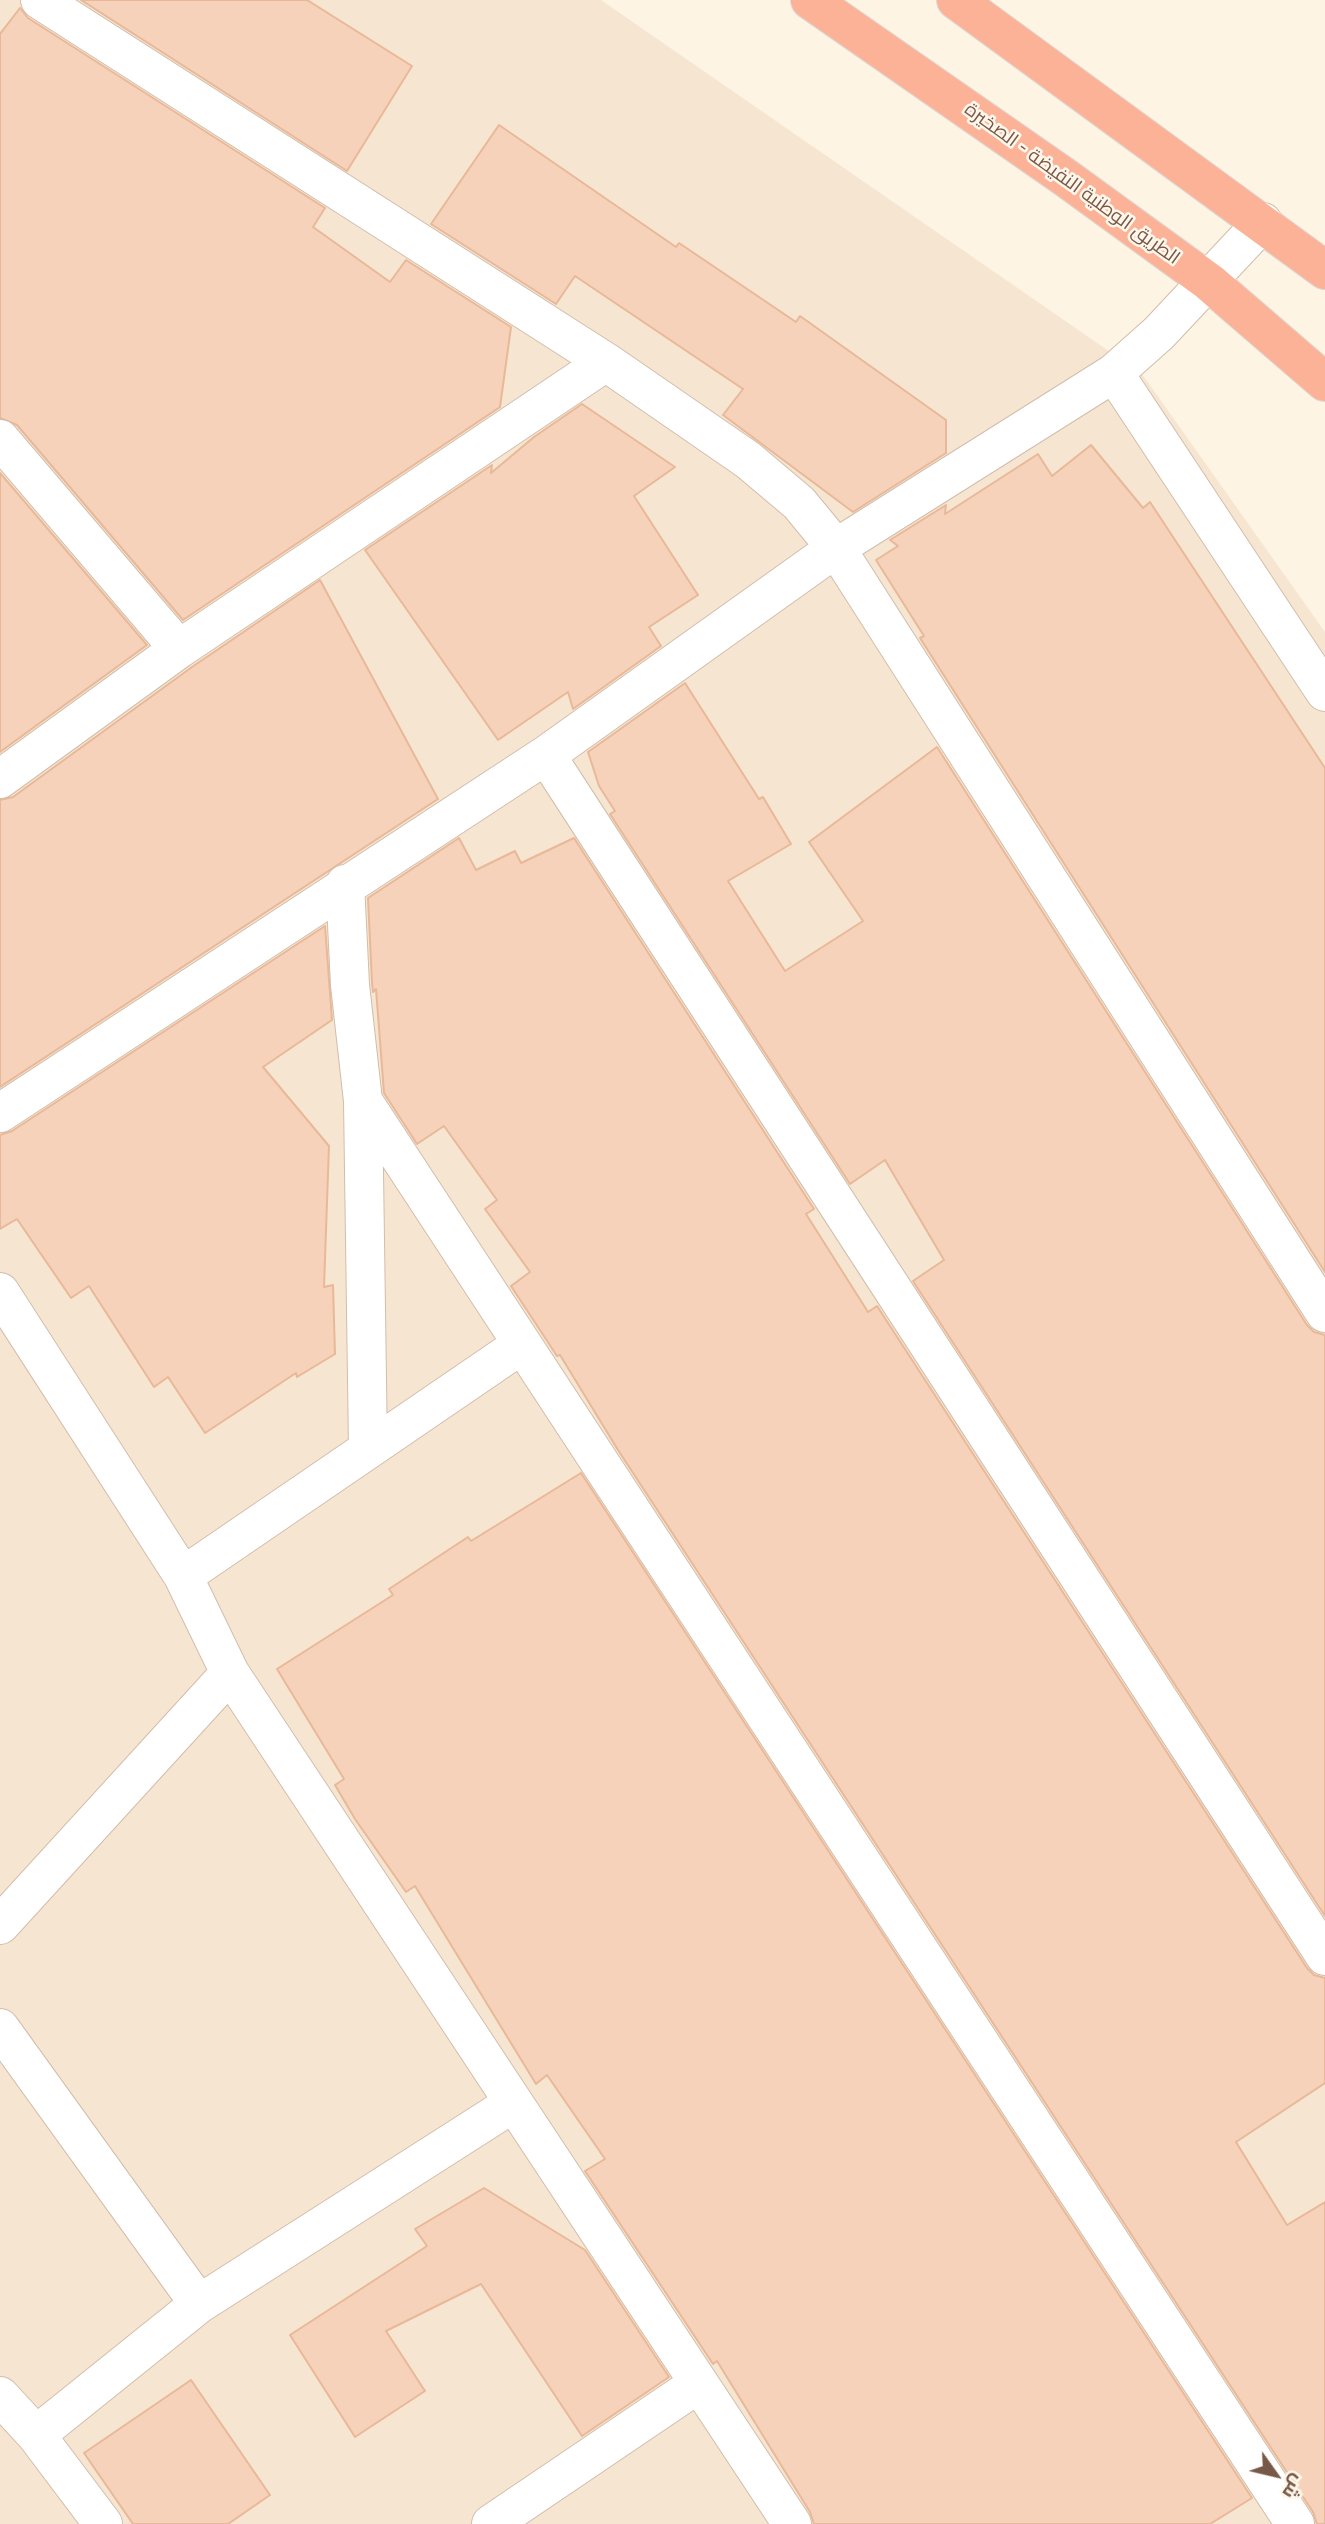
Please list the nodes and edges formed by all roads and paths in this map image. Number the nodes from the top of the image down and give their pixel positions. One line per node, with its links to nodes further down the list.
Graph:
1 (40, 0): 7 (street)
2 (810, 0): 6 (highway, الطريق الوطنية النفيضة - الصخيرة)
3 (956, 0): 4 (highway)
4 (1263, 222): 5 (highway); 6 (street)
5 (1325, 270)
6 (1209, 282): 8 (street); 9 (highway, الطريق الوطنية النفيضة - الصخيرة)
7 (606, 362): 11 (street); 12 (street)
8 (1114, 373): 11 (street); 13 (street)
9 (1325, 382)
10 (0, 439): 12 (street)
11 (836, 548): 14 (street); 20 (street)
12 (179, 649): 15 (street)
13 (1325, 692)
14 (545, 755): 16 (street); 26 (street)
15 (0, 779)
16 (345, 884): 17 (street); 18 (street)
17 (363, 1101): 21 (street); 22 (street)
18 (0, 1112)
19 (1, 1294): 23 (street)
20 (1325, 1313)
21 (521, 1345): 22 (street); 36 (street)
22 (368, 1449): 23 (street)
23 (183, 1576): 24 (street)
24 (230, 1674): 25 (street); 28 (street)
25 (0, 1925)
26 (1325, 1956)
27 (0, 2028): 29 (street)
28 (512, 2104): 29 (street); 30 (street)
29 (199, 2304): 32 (street)
30 (698, 2384): 34 (street); 35 (street)
31 (0, 2396): 32 (street)
32 (36, 2435): 33 (street)
33 (103, 2524)
34 (491, 2524)
35 (792, 2524)
36 (1295, 2524)

